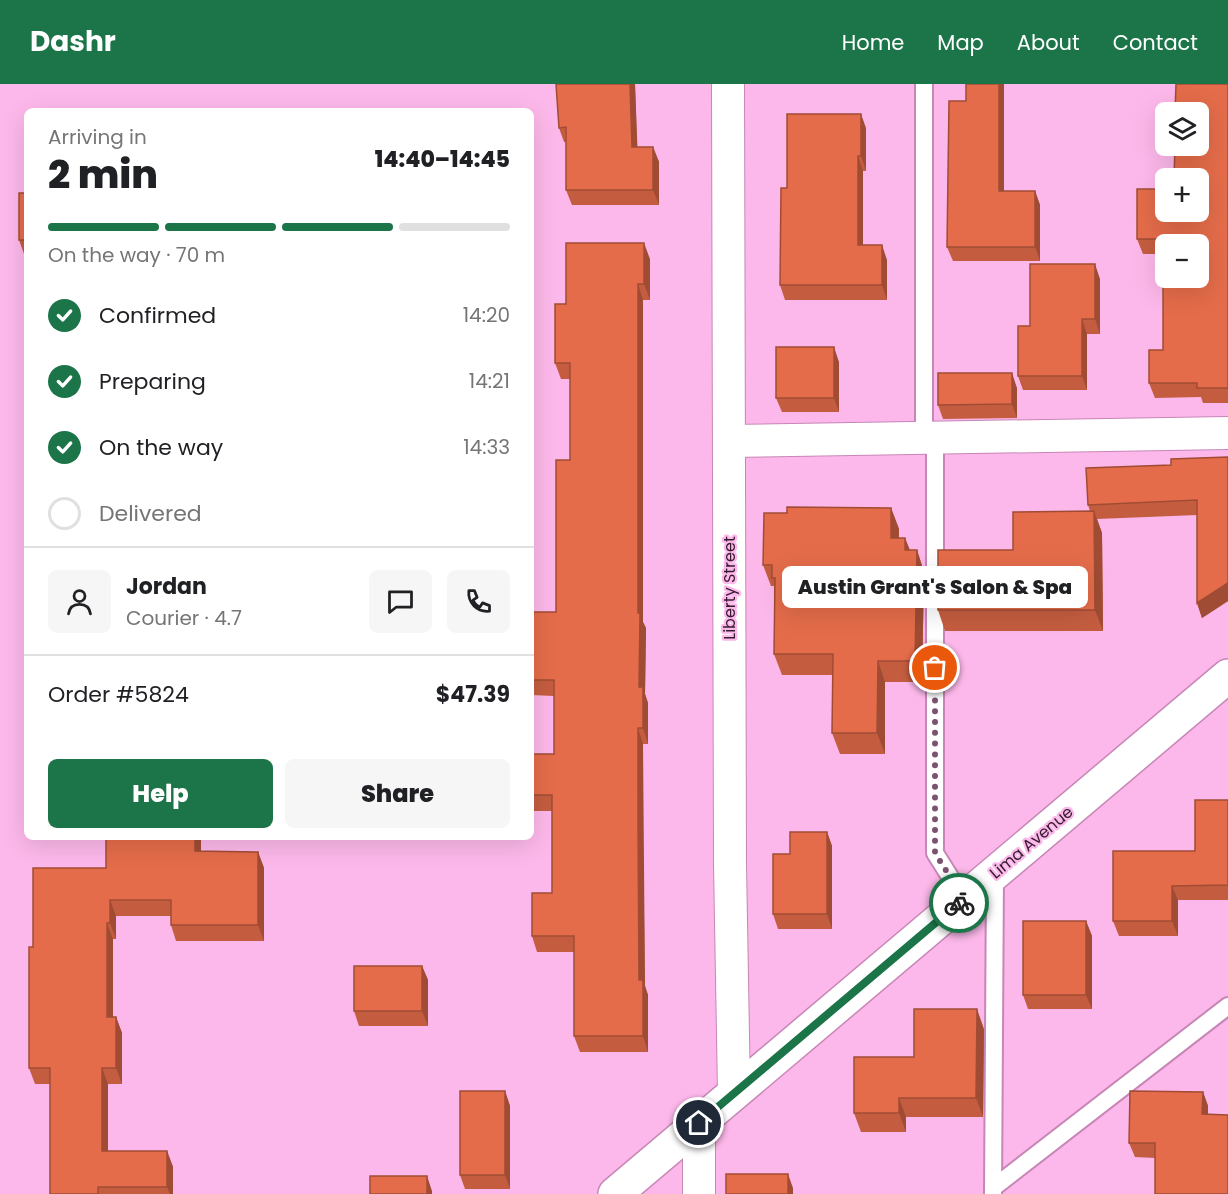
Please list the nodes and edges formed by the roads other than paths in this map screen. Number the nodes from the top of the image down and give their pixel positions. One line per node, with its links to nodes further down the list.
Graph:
1 (728, 84): 5 (street, Liberty Street)
2 (924, 84): 4 (lane)
3 (1228, 433): 4 (street)
4 (929, 438): 5 (street); 8 (lane)
5 (729, 441): 10 (street, Liberty Street)
6 (1228, 676): 7 (main road, Lima Avenue)
7 (995, 872): 8 (main road, Lima Avenue); 12 (lane)
8 (964, 899): 10 (main road, Lima Avenue)
9 (1228, 1006): 12 (lane)
10 (734, 1092): 11 (main road, Lima Avenue)
11 (699, 1123): 13 (main road, Lima Avenue); 14 (street)
12 (993, 1191)
13 (615, 1194)
14 (699, 1194)

